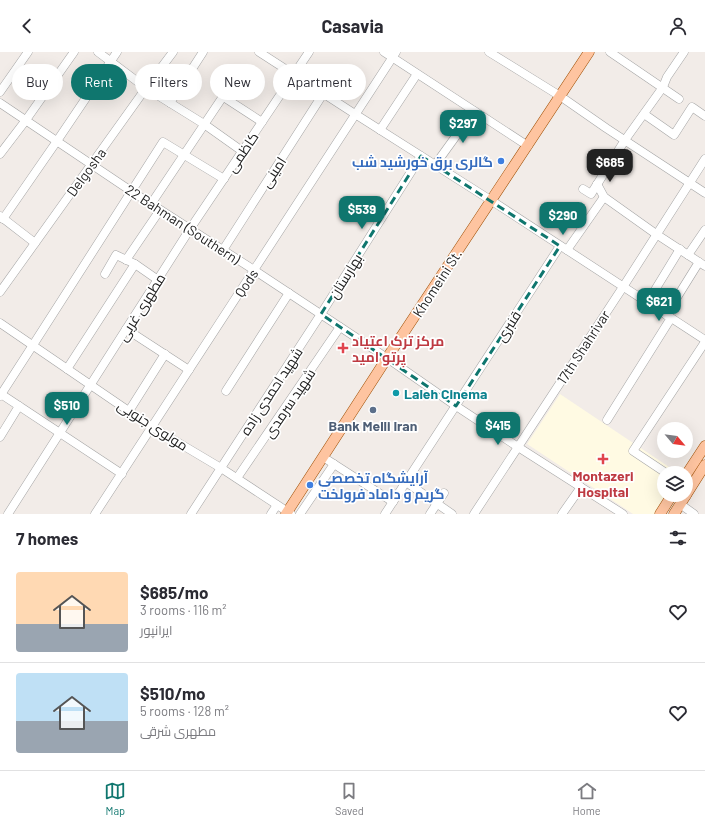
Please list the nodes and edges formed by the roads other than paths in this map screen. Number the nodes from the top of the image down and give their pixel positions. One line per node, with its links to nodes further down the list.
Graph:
1 (28, 52): 22 (street)
2 (74, 52): 38 (street)
3 (98, 52): 15 (street)
4 (117, 52): 15 (street)
5 (173, 52): 16 (street, Delgosha)
6 (203, 52): 33 (street)
7 (259, 52): 17 (street)
8 (309, 52): 18 (street, کاظمی)
9 (384, 52): 14 (street)
10 (489, 52): 23 (street)
11 (589, 52): 23 (main road, Khomeini St.)
12 (610, 52): 21 (street)
13 (684, 52): 21 (street)
14 (394, 55): 19 (street); 35 (street, Qods)
15 (111, 61): 20 (street); 43 (street)
16 (164, 64)
17 (278, 64)
18 (301, 64)
19 (417, 74): 34 (street); 41 (street)
20 (135, 80)
21 (663, 87): 24 (street); 36 (street)
22 (0, 92)
23 (560, 96): 42 (street); 44 (main road, Khomeini St.)
24 (680, 99)
25 (137, 100): 50 (street, Delgosha)
26 (165, 100): 33 (street)
27 (219, 100): 40 (street)
28 (228, 100): 39 (street)
29 (277, 100): 39 (street, کاظمی)
30 (319, 100): 69 (street, امینی)
31 (333, 100): 35 (street)
32 (0, 102): 38 (street, 22 Bahman (Southern))
33 (170, 103): 40 (street)
34 (474, 111): 44 (street); 51 (street)
35 (355, 114): 41 (street); 74 (street, Qods)
36 (644, 114): 37 (street); 42 (street)
37 (705, 116)
38 (26, 120): 43 (street, 22 Bahman (Southern)); 46 (street)
39 (262, 122): 45 (street, کاظمی)
40 (204, 124): 45 (street); 47 (street)
41 (380, 130): 48 (street)
42 (625, 140): 53 (street); 54 (street)
43 (57, 141): 50 (street, 22 Bahman (Southern)); 62 (street)
44 (528, 146): 59 (main road, Khomeini St.)
45 (242, 151): 52 (street, کاظمی)
46 (0, 154)
47 (184, 155): 52 (street); 56 (street); 60 (street)
48 (421, 156): 51 (street); 81 (street, بهارستان)
49 (705, 159): 53 (street, 17th Shahrivar)
50 (92, 164): 56 (street, 22 Bahman (Southern)); 66 (street, Delgosha)
51 (435, 165): 59 (street)
52 (224, 179): 63 (street, کاظمی)
53 (689, 182): 57 (street); 65 (street, 17th Shahrivar)
54 (597, 184): 55 (street); 58 (street)
55 (583, 189)
56 (131, 191): 60 (street, 22 Bahman (Southern)); 87 (street)
57 (705, 193)
58 (604, 197): 65 (street); 67 (street, قنبری)
59 (492, 201): 67 (street); 89 (main road, Khomeini St.)
60 (151, 204): 61 (street, 22 Bahman (Southern))
61 (160, 210): 63 (street, 22 Bahman (Southern)); 71 (street)
62 (2, 217): 66 (street)
63 (190, 229): 69 (street, 22 Bahman (Southern)); 76 (street, مطهری غربی)
64 (705, 230): 70 (street)
65 (656, 234): 68 (street); 77 (street, 17th Shahrivar)
66 (35, 242): 78 (street, Delgosha)
67 (563, 248): 77 (street); 96 (street, قنبری)
68 (680, 249): 70 (street); 80 (street)
69 (223, 250): 74 (street, 22 Bahman (Southern))
70 (688, 255): 73 (street)
71 (126, 260): 72 (street); 75 (street)
72 (135, 264): 76 (street); 90 (street)
73 (702, 264): 82 (street)
74 (254, 270): 79 (street, 22 Bahman (Southern)); 91 (street, Qods)
75 (104, 274)
76 (158, 280): 85 (street, مطهری غربی)
77 (623, 287): 80 (street); 103 (street, 17th Shahrivar)
78 (0, 292)
79 (289, 293): 81 (street, 22 Bahman (Southern)); 93 (street)
80 (647, 303): 82 (street)
81 (321, 314): 84 (street, 22 Bahman (Southern)); 109 (street, شهید احمدی زاده)
82 (669, 317): 86 (street); 98 (street)
83 (0, 323): 87 (street, مولوی جنوبی)
84 (340, 327): 89 (street, 22 Bahman (Southern)); 111 (street, شهید سرمدی)
85 (126, 329): 88 (street); 92 (street, مطهری غربی)
86 (705, 341): 108 (street)
87 (34, 345): 90 (street, مولوی جنوبی); 94 (street)
88 (165, 354): 91 (street); 97 (street)
89 (387, 358): 96 (street, 22 Bahman (Southern)); 104 (main road, Khomeini St.)
90 (68, 368): 92 (street, مولوی جنوبی)
91 (189, 370): 99 (street, Qods)
92 (91, 384): 97 (street, مولوی جنوبی); 100 (street, مطهری غربی)
93 (226, 391)
94 (1, 395): 95 (street)
95 (19, 406): 100 (street); 101 (street)
96 (456, 406): 103 (street, 22 Bahman (Southern)); 112 (street, قنبری)
97 (129, 411): 99 (street, مولوی جنوبی)
98 (607, 420)
99 (152, 426): 109 (street, مولوی جنوبی); 110 (street, Qods)
100 (60, 433): 110 (street); 122 (street, مطهری غربی)
101 (0, 437)
102 (705, 446): 106 (main road)
103 (518, 447): 114 (street, 22 Bahman (Southern)); 130 (street, 17th Shahrivar)
104 (323, 457): 105 (street); 121 (main road, Khomeini St.)
105 (334, 464): 116 (street); 126 (street)
106 (692, 466)
107 (705, 466): 113 (main road)
108 (657, 467)
109 (221, 468): 111 (street, مولوی جنوبی); 124 (street, شهید احمدی زاده)
110 (122, 474): 123 (street, Qods)
111 (237, 478): 120 (street, مولوی جنوبی)
112 (406, 482): 116 (street, قنبری); 118 (street)
113 (693, 484)
114 (580, 487): 131 (street); 132 (street, 22 Bahman (Southern))
115 (444, 493): 118 (street)
116 (393, 502): 127 (street, قنبری)
117 (668, 502): 133 (main road)
118 (437, 504): 128 (street); 129 (street)
119 (680, 504): 134 (main road); 135 (street)
120 (277, 505): 121 (street, مولوی جنوبی); 125 (street)
121 (288, 513)
122 (8, 514)
123 (95, 514)
124 (191, 514)
125 (272, 514)
126 (300, 514)
127 (385, 514)
128 (430, 514)
129 (452, 514)
130 (474, 514)
131 (562, 514)
132 (623, 514)
133 (660, 514)
134 (674, 514)
135 (694, 514)

